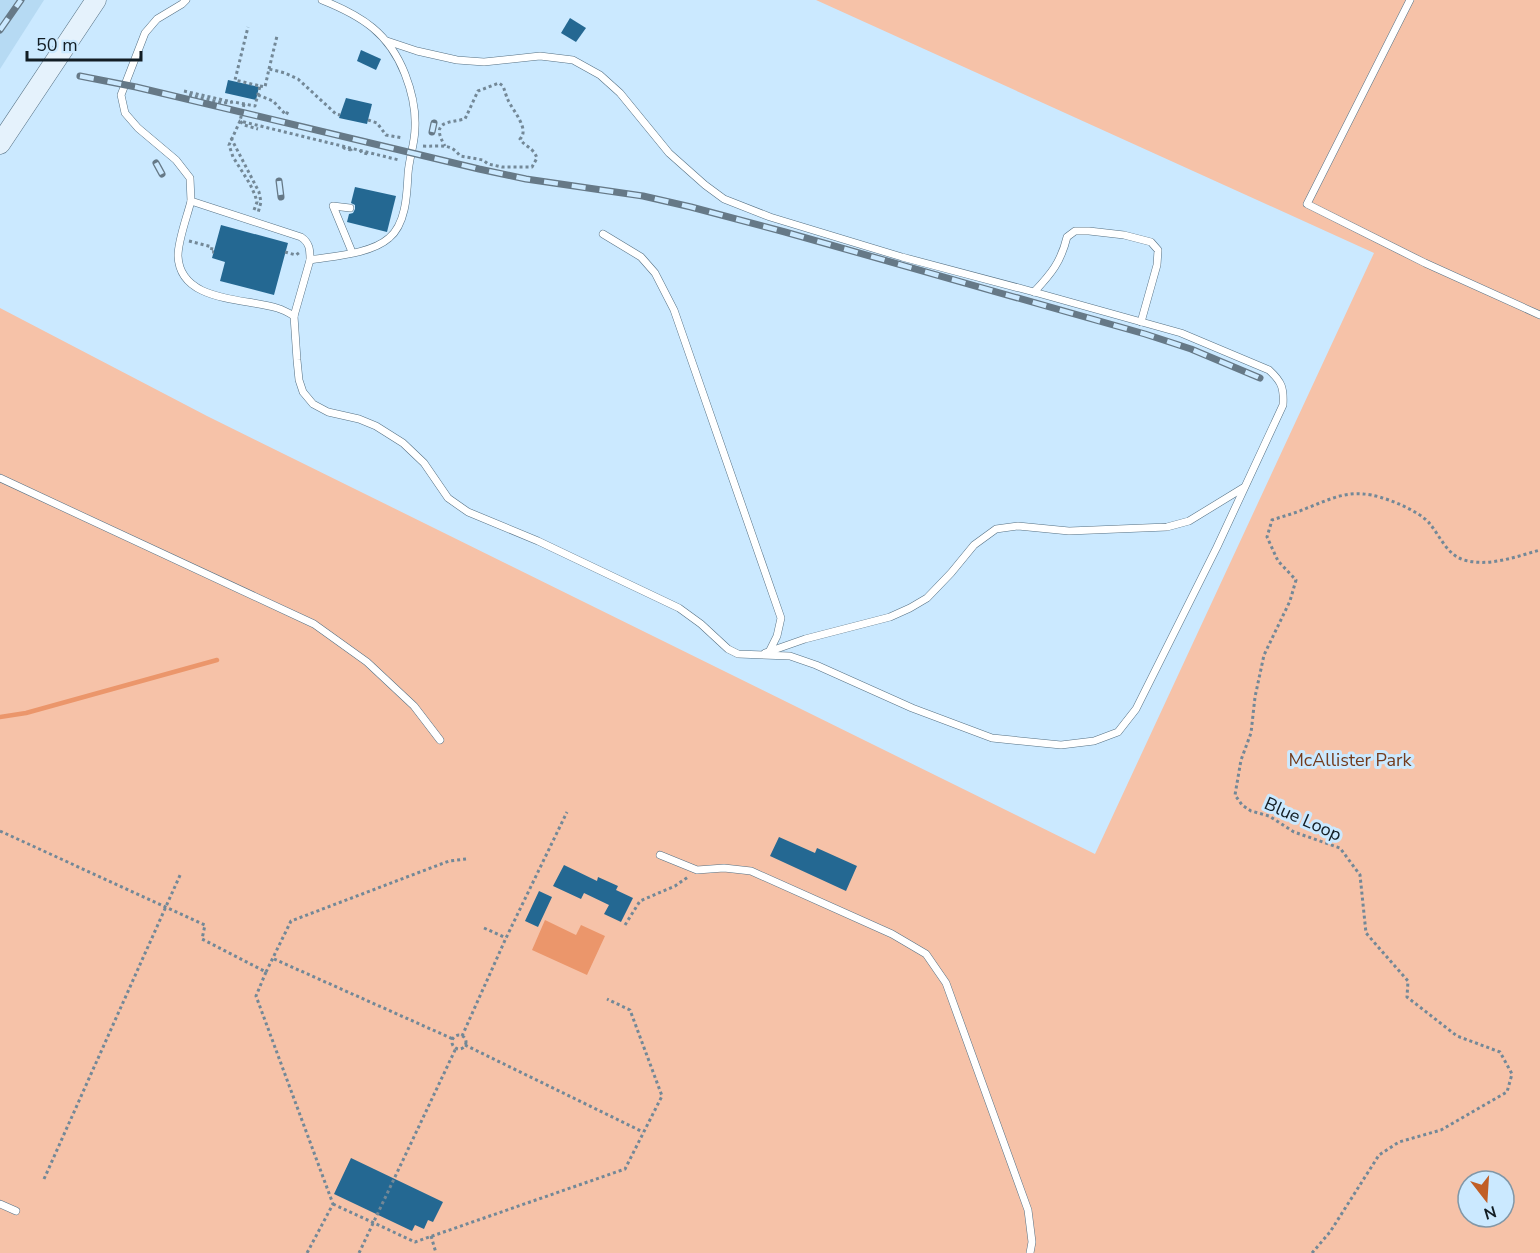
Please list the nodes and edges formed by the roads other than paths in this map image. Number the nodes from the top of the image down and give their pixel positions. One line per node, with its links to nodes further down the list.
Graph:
1 (96, 0): 6 (main road)
2 (186, 0): 7 (lane)
3 (322, 0): 5 (lane)
4 (1410, 0): 15 (lane)
5 (387, 41): 10 (lane); 14 (lane)
6 (0, 144)
7 (191, 201): 13 (lane); 16 (lane)
8 (350, 208): 12 (lane)
9 (391, 217): 10 (lane)
10 (401, 219): 12 (lane)
11 (603, 234): 20 (lane)
12 (352, 252): 13 (lane)
13 (310, 260): 16 (lane)
14 (1034, 292): 17 (lane); 17 (lane)
15 (1540, 315)
16 (294, 316): 21 (lane)
17 (1141, 322): 19 (lane)
18 (0, 478): 22 (lane)
19 (1245, 488): 20 (lane); 21 (lane)
20 (769, 652): 21 (lane)
21 (759, 655)
22 (440, 740)
23 (660, 855): 26 (lane)
24 (0, 1204): 25 (lane)
25 (16, 1211)
26 (1030, 1253)

